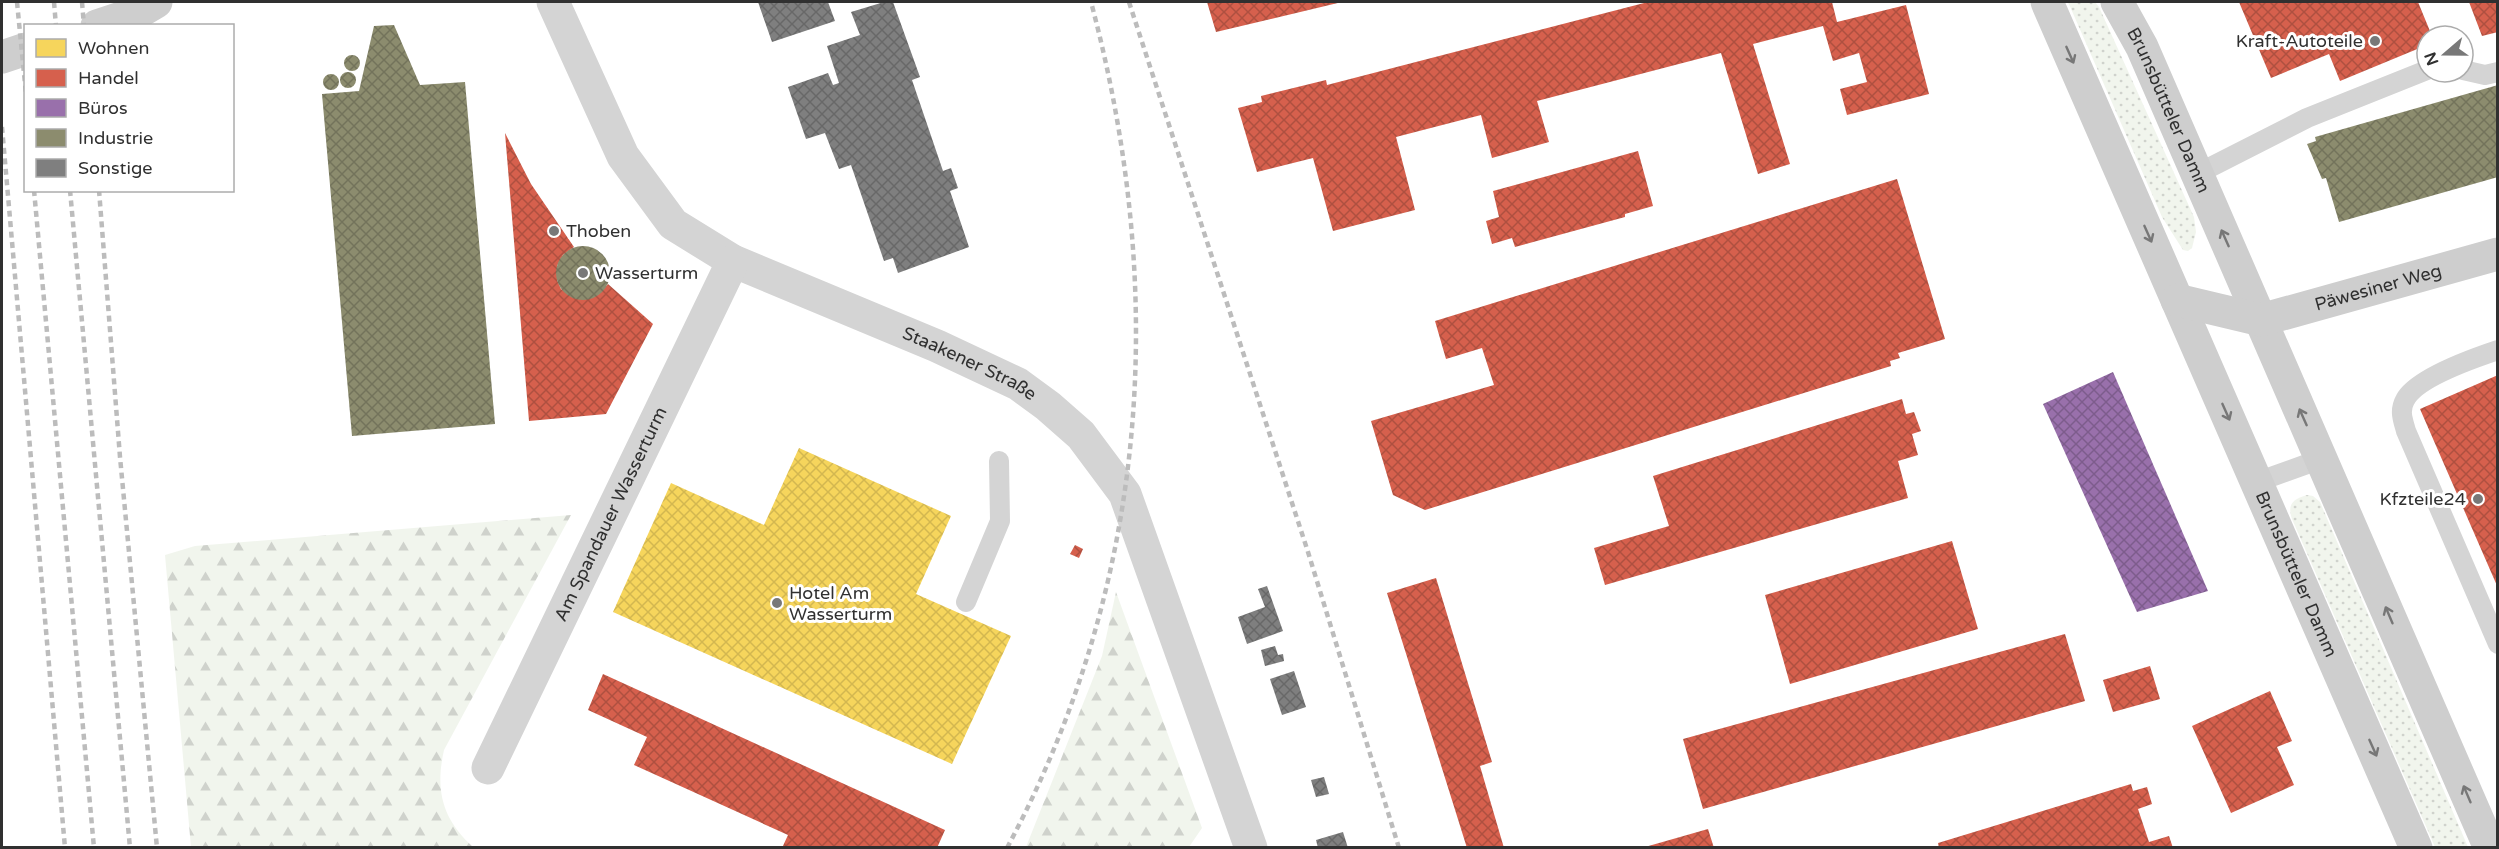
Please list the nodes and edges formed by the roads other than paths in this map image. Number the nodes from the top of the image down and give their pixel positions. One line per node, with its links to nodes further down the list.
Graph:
1 (156, 2): 5 (main road)
2 (553, 2): 13 (street, Staakener Straße)
3 (2047, 2): 14 (main road, Brunsbütteler Damm, one-way to 14)
4 (2117, 2): 11 (main road, Brunsbütteler Damm)
5 (104, 24)
6 (24, 50): 7 (main road)
7 (2, 57)
8 (2498, 72): 9 (lane)
9 (2475, 73)
10 (2415, 75): 11 (lane)
11 (2197, 174): 15 (main road, Brunsbütteler Damm, one-way to 11)
12 (2498, 254): 15 (main road, Päwesiner Weg)
13 (733, 261): 22 (street, Am Spandauer Wasserturm); 23 (street, Staakener Straße)
14 (2177, 300): 15 (main road); 19 (main road, Brunsbütteler Damm, one-way to 19)
15 (2261, 320): 17 (main road, Brunsbütteler Damm, one-way to 15)
16 (2498, 350): 21 (lane)
17 (2321, 459): 19 (lane); 25 (main road, Brunsbütteler Damm, one-way to 17)
18 (999, 461): 20 (lane)
19 (2257, 482): 24 (main road, Brunsbütteler Damm, one-way to 24)
20 (966, 602)
21 (2498, 644)
22 (488, 768)
23 (1251, 848)
24 (2416, 848)
25 (2490, 848)

